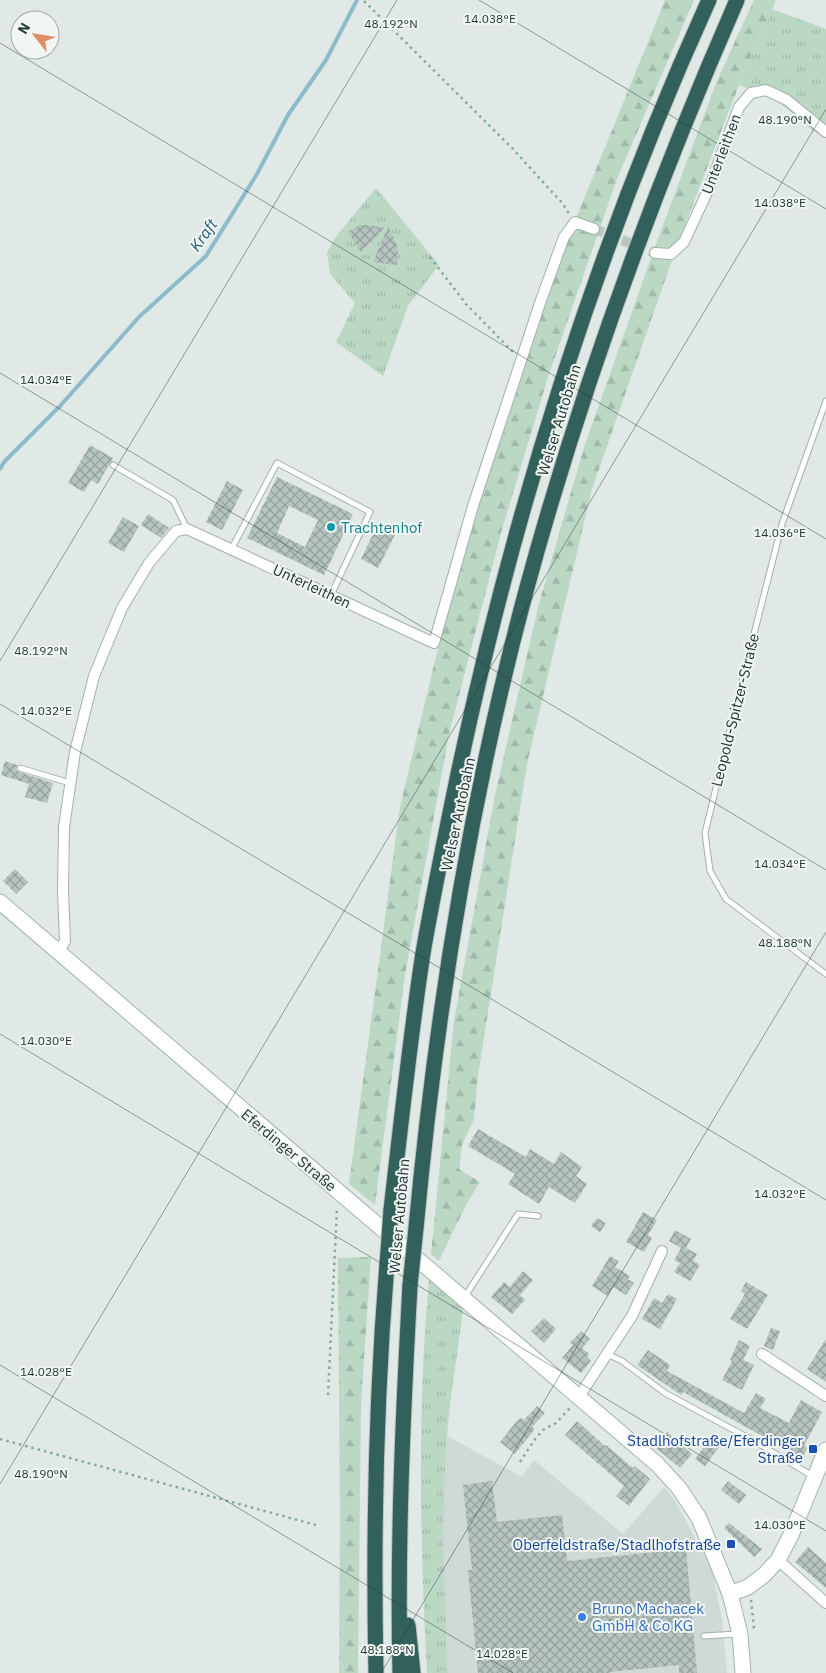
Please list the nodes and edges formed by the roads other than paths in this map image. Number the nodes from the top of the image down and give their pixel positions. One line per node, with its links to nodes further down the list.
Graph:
1 (710, 0): 31 (highway, Welser Autobahn, bridge)
2 (737, 0): 25 (highway, Welser Autobahn, bridge)
3 (826, 132): 5 (street, Unterleithen)
4 (594, 229): 10 (street, Unterleithen)
5 (655, 252)
6 (826, 401): 15 (lane, Leopold-Spitzer-Straße)
7 (113, 465): 8 (lane)
8 (187, 528): 9 (street, Unterleithen); 12 (street)
9 (232, 548): 10 (street, Unterleithen); 10 (lane)
10 (331, 595)
11 (20, 768): 12 (lane)
12 (70, 783): 14 (street)
13 (0, 902): 14 (main road, Eferdinger Straße)
14 (58, 953): 18 (main road, Eferdinger Straße)
15 (826, 974)
16 (538, 1216): 18 (lane)
17 (662, 1251): 19 (street)
18 (464, 1298): 22 (main road, Eferdinger Straße)
19 (607, 1354): 22 (street); 24 (lane)
20 (762, 1354): 21 (street)
21 (826, 1396)
22 (578, 1398): 27 (main road, Eferdinger Straße)
23 (826, 1450): 24 (main road)
24 (814, 1477): 26 (main road)
25 (399, 1552): 32 (highway, Welser Autobahn); 33 (highway)
26 (778, 1560): 27 (main road); 28 (street)
27 (730, 1594): 29 (main road, Eferdinger Straße)
28 (826, 1603)
29 (740, 1634): 30 (lane); 34 (main road, Eferdinger Straße)
30 (704, 1636)
31 (376, 1673)
32 (400, 1673)
33 (414, 1673)
34 (744, 1673)

